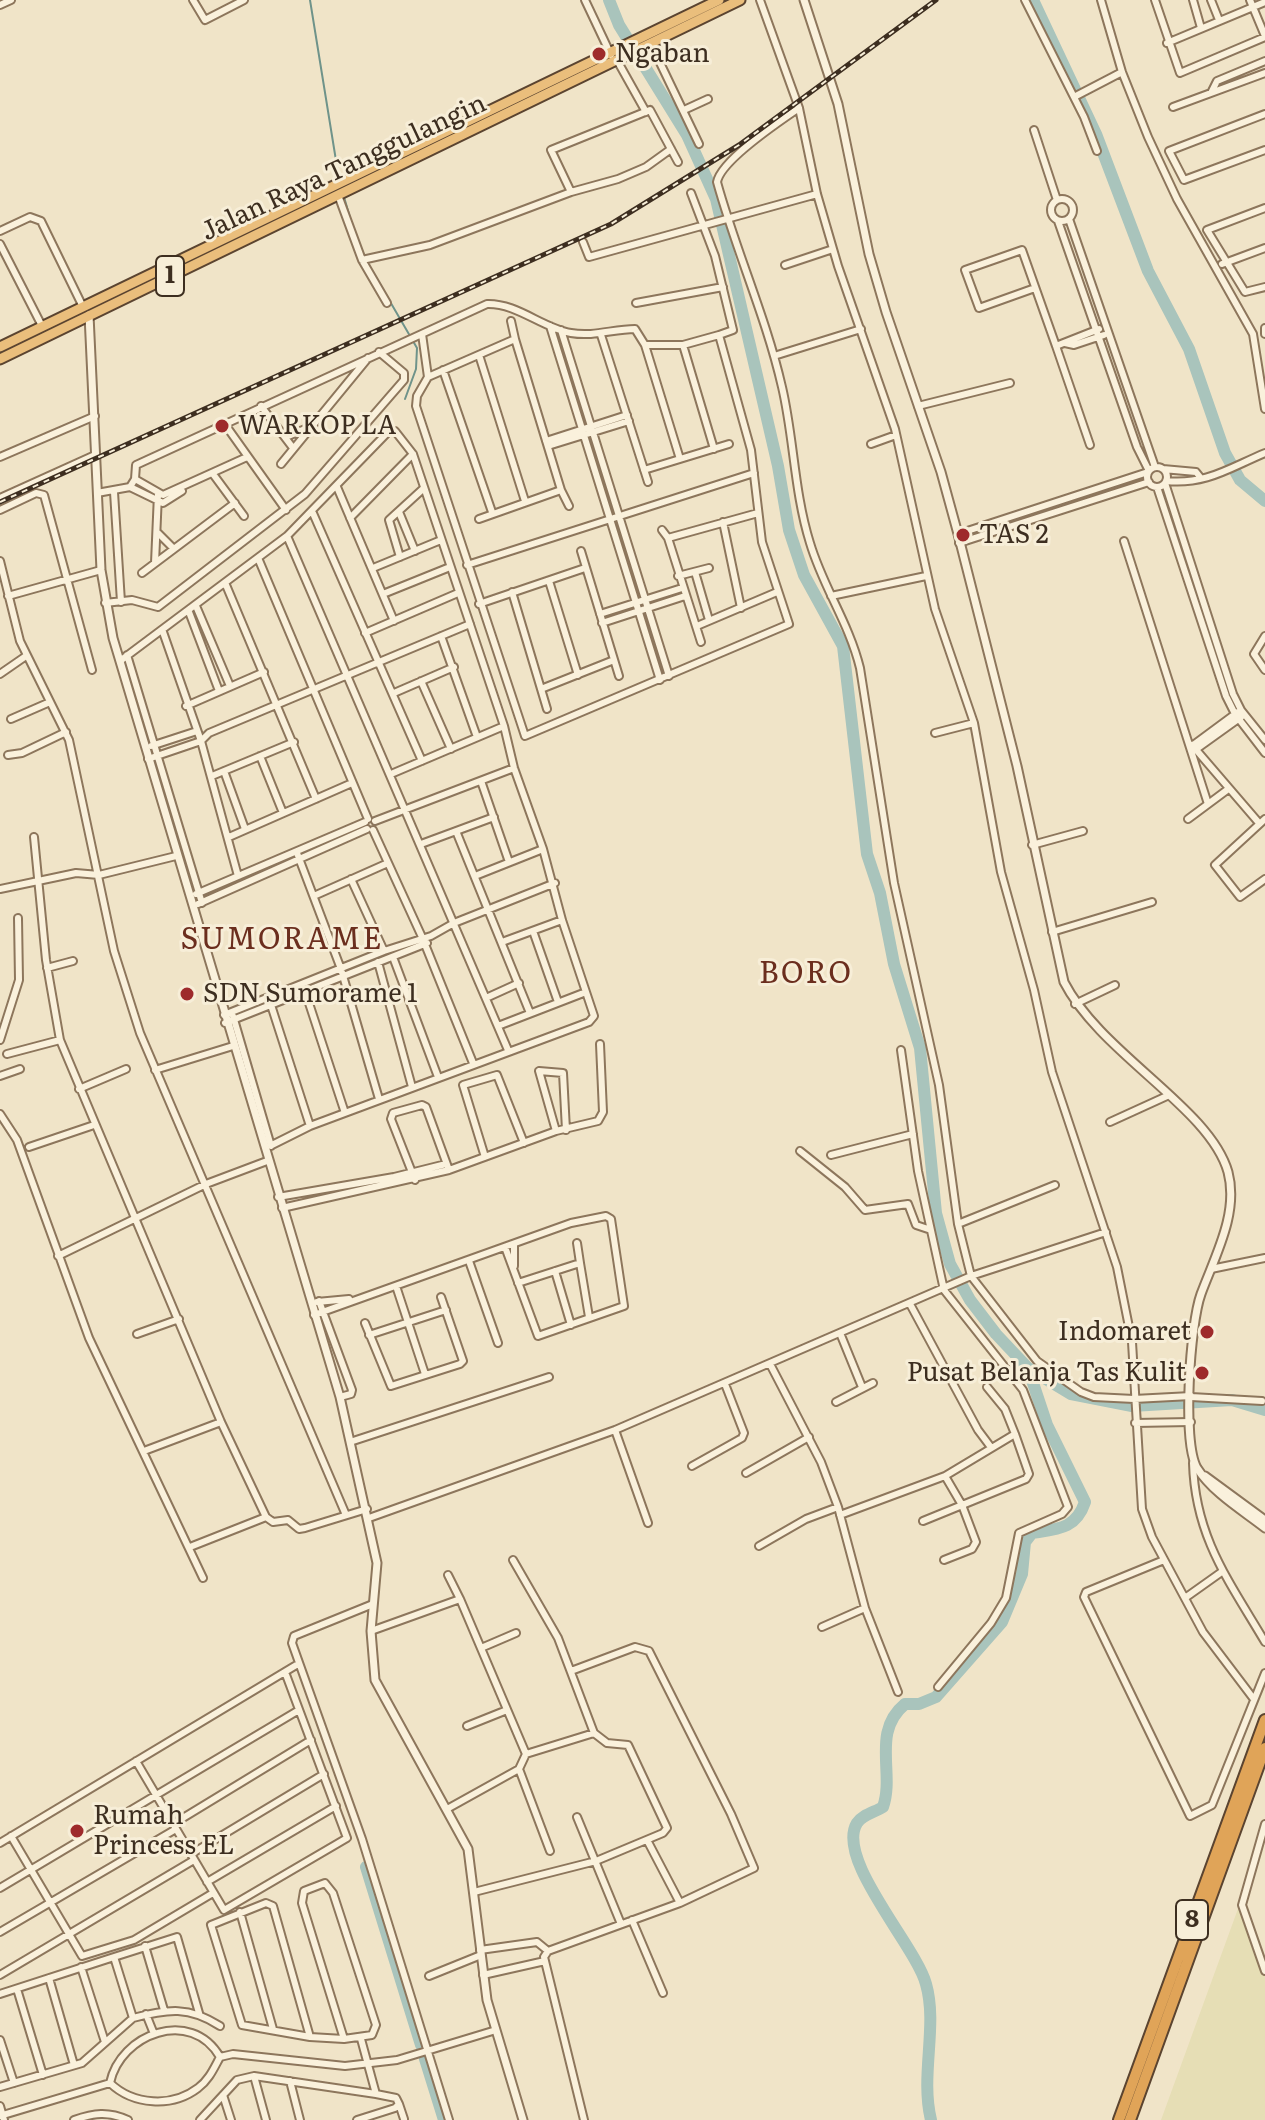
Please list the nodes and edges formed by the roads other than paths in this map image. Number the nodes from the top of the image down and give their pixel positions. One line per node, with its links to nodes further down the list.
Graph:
1 (11, 0): 16 (street)
2 (193, 0): 13 (street)
3 (585, 0): 22 (street)
4 (719, 0): 21 (highway, 1)
5 (740, 0): 21 (highway, 1)
6 (760, 0): 30 (street)
7 (804, 0): 95 (street)
8 (1025, 0): 27 (street)
9 (1101, 0): 24 (street)
10 (1155, 0): 20 (street)
11 (1193, 0): 18 (street)
12 (1211, 0): 17 (street)
13 (239, 1)
14 (1265, 2): 15 (street)
15 (1252, 4): 17 (street); 19 (street)
16 (0, 5)
17 (1219, 20): 18 (street)
18 (1201, 28): 20 (street)
19 (1265, 36): 20 (street)
20 (1167, 43)
21 (647, 44): 22 (highway, 1); 31 (street)
22 (616, 58): 32 (street); 42 (highway, Jalan Raya Tanggulangin / 1)
23 (1265, 61): 26 (street)
24 (1122, 72): 27 (street); 41 (street)
25 (1265, 73): 26 (street)
26 (1212, 91): 29 (street)
27 (1075, 96): 38 (street)
28 (708, 99): 31 (street)
29 (1173, 107)
30 (799, 108): 45 (street); 49 (street)
31 (684, 110): 35 (street)
32 (646, 112): 36 (street); 43 (street)
33 (1265, 114): 40 (street)
34 (1034, 130): 46 (street)
35 (699, 144)
36 (671, 149): 39 (street); 43 (street)
37 (1265, 150): 40 (street)
38 (1097, 151)
39 (678, 162)
40 (1175, 164): 41 (street)
41 (1163, 167): 61 (street)
42 (337, 192): 57 (street); 68 (highway, Jalan Raya Tanggulangin / 1)
43 (571, 192): 57 (street)
44 (691, 193): 51 (street)
45 (817, 194): 49 (street); 56 (street)
46 (1057, 200): 48 (street); 50 (street)
47 (1265, 208): 58 (street)
48 (1069, 219): 50 (street); 60 (street)
49 (728, 221): 51 (street); 87 (street)
50 (1058, 221): 62 (street)
51 (707, 227): 53 (street); 63 (street)
52 (0, 231): 68 (street)
53 (583, 242)
54 (0, 244): 70 (street)
55 (1265, 248): 58 (street)
56 (833, 249): 59 (street); 73 (street)
57 (365, 259): 66 (street)
58 (1225, 262): 61 (street); 64 (street)
59 (785, 265)
60 (1086, 267): 62 (street); 75 (street)
61 (1216, 267): 93 (street)
62 (1077, 270): 75 (street)
63 (723, 287): 67 (street); 79 (street)
64 (1265, 287)
65 (1035, 288): 65 (street); 83 (street)
66 (387, 303)
67 (636, 303)
68 (86, 311): 70 (highway, Jalan Raya Tanggulangin / 1); 89 (highway, Jalan Raya Tanggulangin / 1); 97 (street)
69 (511, 321): 80 (street)
70 (42, 326): 84 (highway, Jalan Raya Tanggulangin / 1)
71 (550, 326): 74 (street); 77 (street); 102 (street)
72 (1265, 328): 76 (street)
73 (861, 329): 87 (street); 103 (street)
74 (561, 330): 78 (street); 101 (street)
75 (1104, 331): 83 (street); 120 (street)
76 (1265, 334)
77 (418, 335): 85 (street); 91 (street)
78 (601, 335): 81 (street); 98 (street)
79 (719, 335): 82 (street); 121 (street)
80 (515, 339): 86 (street); 105 (street)
81 (645, 345): 82 (street); 116 (street)
82 (683, 345): 110 (street)
83 (1056, 346): 108 (street)
84 (0, 347)
85 (379, 352): 88 (street); 145 (street)
86 (479, 355): 90 (street); 139 (street)
87 (774, 356): 194 (street)
88 (368, 358): 94 (street); 100 (street)
89 (0, 359)
90 (443, 370): 91 (street); 148 (street)
91 (428, 377): 171 (street)
92 (1010, 383): 95 (street)
93 (1264, 398): 96 (street)
94 (261, 406): 99 (street); 104 (street)
95 (918, 406): 158 (street)
96 (1265, 409)
97 (95, 416): 113 (street); 114 (street)
98 (628, 418): 101 (street); 119 (street)
99 (224, 423): 115 (street); 124 (street)
100 (315, 424): 104 (street); 109 (street)
101 (591, 430): 102 (street); 152 (street)
102 (582, 432): 105 (street); 154 (street)
103 (896, 435): 107 (street); 180 (street)
104 (286, 437): 109 (street)
105 (547, 443): 133 (street)
106 (729, 444): 110 (street)
107 (871, 444)
108 (1090, 445)
109 (293, 448): 117 (street)
110 (714, 449): 116 (street)
111 (1265, 453): 123 (street)
112 (413, 454): 130 (street); 132 (street); 151 (street)
113 (95, 455): 135 (street); 138 (street)
114 (0, 457)
115 (247, 457): 122 (street); 145 (street)
116 (680, 459): 119 (street)
117 (281, 464)
118 (1163, 469): 120 (street); 123 (street); 127 (street)
119 (644, 470): 125 (street)
120 (1151, 470): 126 (street); 137 (street)
121 (754, 473): 149 (street); 152 (street)
122 (213, 474): 128 (street); 141 (street)
123 (1200, 477): 127 (street)
124 (135, 479): 129 (street); 136 (street)
125 (648, 482)
126 (1149, 482): 131 (street); 143 (street)
127 (1166, 482): 131 (street); 186 (street)
128 (188, 486): 136 (street); 140 (street)
129 (130, 487): 134 (street); 140 (street)
130 (337, 487): 146 (street); 151 (street)
131 (1157, 487): 190 (street)
132 (424, 488): 147 (street); 161 (street)
133 (561, 490): 139 (street); 142 (street)
134 (114, 492): 135 (street); 196 (street)
135 (97, 493): 176 (street)
136 (158, 494): 140 (street)
137 (1071, 496): 143 (street); 158 (street)
138 (0, 498)
139 (525, 501): 148 (street)
140 (156, 502): 157 (street)
141 (235, 503): 150 (street); 164 (street)
142 (569, 506)
143 (1075, 506): 163 (street)
144 (0, 510): 181 (street)
145 (286, 510): 196 (street)
146 (312, 511): 159 (street); 212 (street)
147 (399, 512): 165 (street); 167 (street)
148 (492, 512): 153 (street)
149 (758, 513): 155 (street); 188 (street)
150 (244, 516)
151 (350, 518): 173 (street)
152 (619, 518): 154 (street); 195 (street)
153 (479, 519)
154 (610, 521): 171 (street); 197 (street)
155 (723, 522): 160 (street); 202 (street)
156 (662, 530): 160 (street)
157 (158, 533): 164 (street); 170 (street)
158 (958, 534): 163 (street)
159 (287, 536): 168 (street); 225 (street)
160 (668, 538): 179 (street)
161 (441, 540): 165 (street); 172 (street)
162 (1124, 541): 255 (street)
163 (959, 543): 283 (street)
164 (174, 549): 170 (street)
165 (415, 551): 167 (street)
166 (581, 551): 174 (street)
167 (400, 557): 173 (street)
168 (258, 558): 183 (street); 233 (street)
169 (0, 561): 184 (street)
170 (155, 563): 178 (street)
171 (467, 565): 199 (street)
172 (450, 567): 189 (street); 191 (street)
173 (373, 568): 191 (street)
174 (585, 568): 182 (street); 205 (street)
175 (709, 568): 177 (street)
176 (101, 570): 181 (street); 198 (street)
177 (695, 572): 179 (street); 206 (street)
178 (142, 573)
179 (678, 576): 185 (street)
180 (926, 576): 194 (street); 242 (street)
181 (65, 581): 192 (street); 221 (street)
182 (549, 581): 187 (street); 226 (street)
183 (226, 585): 200 (street); 223 (street)
184 (3, 588): 192 (street)
185 (682, 588): 193 (street); 195 (street)
186 (1200, 591): 190 (street); 240 (street)
187 (512, 592): 199 (street); 232 (street)
188 (777, 592): 202 (street); 228 (street)
189 (458, 593): 207 (street); 209 (street)
190 (1192, 593): 240 (street)
191 (383, 594): 207 (street)
192 (8, 596): 216 (street)
193 (685, 596): 201 (street); 210 (street)
194 (831, 596): 368 (street)
195 (645, 600): 197 (street); 201 (street)
196 (121, 602): 198 (street)
197 (636, 602): 203 (street); 205 (street)
198 (105, 603): 217 (street)
199 (479, 604): 229 (street)
200 (196, 606): 204 (street); 231 (street)
201 (647, 608): 203 (street); 228 (street)
202 (741, 608): 206 (street)
203 (638, 611): 208 (street); 229 (street)
204 (189, 612): 211 (street); 234 (street)
205 (600, 614): 208 (street)
206 (709, 620): 210 (street)
207 (394, 621): 212 (street)
208 (602, 623): 218 (street)
209 (470, 624): 213 (street); 243 (street)
210 (697, 626): 215 (street)
211 (163, 632): 217 (street); 237 (street)
212 (365, 633): 219 (street)
213 (441, 636): 219 (street); 220 (street)
214 (1265, 636): 222 (street)
215 (701, 642)
216 (26, 656): 224 (street); 236 (street)
217 (124, 658): 252 (street); 253 (street)
218 (614, 660): 226 (street); 227 (street)
219 (380, 662): 225 (street); 235 (street)
220 (454, 667): 230 (street); 248 (street)
221 (92, 670)
222 (1265, 670)
223 (264, 672): 231 (street); 238 (street)
224 (0, 674)
225 (350, 675): 233 (street); 264 (street)
226 (578, 675): 232 (street)
227 (619, 676)
228 (669, 676): 229 (street)
229 (660, 680)
230 (421, 681): 235 (street); 254 (street)
231 (230, 686): 234 (street)
232 (541, 689): 239 (street)
233 (314, 690): 238 (street); 267 (street)
234 (219, 691): 237 (street)
235 (394, 693): 261 (street)
236 (50, 702): 241 (street); 245 (street)
237 (186, 706): 244 (street)
238 (278, 706): 246 (street); 251 (street)
239 (547, 709)
240 (1239, 715): 249 (street); 255 (street); 256 (street)
241 (11, 719)
242 (974, 723): 247 (street); 370 (street)
243 (504, 726): 248 (street); 262 (street)
244 (197, 731): 246 (street); 250 (street); 252 (street)
245 (66, 732): 257 (street); 289 (street)
246 (209, 733): 250 (street)
247 (935, 733)
248 (477, 737): 254 (street)
249 (1265, 740)
250 (201, 741): 258 (street); 265 (street)
251 (294, 742): 259 (street); 269 (street)
252 (154, 745): 253 (street); 258 (street)
253 (145, 749): 260 (street)
254 (451, 749): 261 (street)
255 (1192, 749): 268 (street); 270 (street)
256 (1265, 753)
257 (8, 755)
258 (158, 755): 260 (street); 297 (street)
259 (260, 756): 263 (street); 272 (street)
260 (148, 759): 285 (street)
261 (422, 761): 264 (street)
262 (514, 768): 266 (street); 284 (street)
263 (224, 771): 265 (street); 277 (street)
264 (391, 774): 271 (street)
265 (212, 776): 281 (street)
266 (481, 781): 271 (street); 273 (street)
267 (352, 783): 269 (street); 276 (street)
268 (1227, 790): 270 (street); 275 (street)
269 (316, 799): 272 (street)
270 (1208, 804): 274 (street)
271 (407, 810): 276 (street); 282 (street)
272 (283, 813): 277 (street)
273 (494, 817): 278 (street); 287 (street)
274 (1188, 819)
275 (1262, 821): 293 (street)
276 (370, 824): 286 (street); 288 (street)
277 (245, 829): 281 (street)
278 (456, 831): 282 (street); 291 (street)
279 (1083, 831): 283 (street)
280 (34, 837): 294 (street)
281 (229, 837): 290 (street)
282 (421, 844): 306 (street)
283 (1032, 845): 308 (street)
284 (543, 849): 287 (street); 295 (street)
285 (176, 856): 289 (street); 299 (street)
286 (299, 857): 290 (street); 298 (street); 301 (street)
287 (509, 862): 291 (street)
288 (388, 863): 292 (street); 309 (street)
289 (99, 875): 294 (street); 338 (street)
290 (238, 876): 297 (street)
291 (475, 876): 303 (street)
292 (351, 879): 298 (street); 311 (street)
293 (1265, 879)
294 (38, 880): 296 (street); 315 (street)
295 (555, 883): 303 (street); 305 (street)
296 (0, 889)
297 (199, 893): 299 (street); 301 (street)
298 (316, 895): 316 (street)
299 (189, 896): 302 (street)
300 (1152, 902): 308 (street)
301 (202, 903): 302 (street)
302 (193, 907): 326 (street)
303 (488, 909): 306 (street); 310 (street)
304 (18, 918): 328 (street)
305 (562, 920): 307 (street); 320 (street)
306 (454, 923): 309 (street); 321 (street)
307 (533, 931): 310 (street); 322 (street)
308 (1050, 933): 323 (street)
309 (426, 939): 311 (street); 312 (street); 335 (street)
310 (502, 942): 317 (street)
311 (384, 951): 316 (street)
312 (393, 957): 314 (street); 340 (street)
313 (73, 961): 315 (street)
314 (378, 962): 316 (street); 341 (street)
315 (47, 968): 329 (street)
316 (342, 972): 319 (street); 326 (street); 344 (street)
317 (519, 983): 321 (street); 325 (street)
318 (1115, 985): 323 (street)
319 (305, 991): 324 (street); 345 (street)
320 (586, 992): 322 (street); 332 (street)
321 (486, 998): 327 (street)
322 (558, 1002): 325 (street)
323 (1075, 1004): 343 (street)
324 (271, 1005): 326 (street); 349 (street)
325 (530, 1013): 327 (street)
326 (228, 1018): 331 (street); 354 (street)
327 (498, 1026): 332 (street)
328 (0, 1040)
329 (60, 1040): 334 (street); 342 (street)
330 (600, 1044): 350 (street)
331 (233, 1046): 338 (street); 356 (street)
332 (508, 1050): 335 (street)
333 (901, 1050): 352 (street)
334 (7, 1054)
335 (473, 1063): 340 (street)
336 (20, 1069): 339 (street)
337 (126, 1069): 342 (street)
338 (155, 1070): 363 (street)
339 (0, 1076)
340 (438, 1077): 341 (street)
341 (412, 1087): 344 (street)
342 (79, 1089): 348 (street)
343 (1167, 1096): 347 (street); 379 (street)
344 (379, 1099): 345 (street)
345 (345, 1113): 349 (street)
346 (0, 1114): 374 (street)
347 (1110, 1122)
348 (94, 1125): 355 (street); 367 (street)
349 (310, 1126): 354 (street)
350 (566, 1130): 351 (street); 351 (street)
351 (556, 1131): 353 (street)
352 (913, 1134): 358 (street); 369 (street)
353 (524, 1143): 359 (street); 359 (street)
354 (272, 1145): 356 (street)
355 (29, 1147)
356 (264, 1149): 360 (street)
357 (800, 1151): 369 (street)
358 (831, 1155)
359 (485, 1157): 361 (street)
360 (267, 1161): 363 (street); 365 (street)
361 (448, 1167): 362 (street); 362 (street)
362 (413, 1177): 365 (street); 366 (street)
363 (206, 1184): 367 (street); 429 (street)
364 (1055, 1185): 368 (street)
365 (278, 1197): 366 (street)
366 (282, 1208): 387 (street)
367 (136, 1219): 374 (street); 392 (street)
368 (958, 1224): 381 (street)
369 (928, 1229): 384 (street)
370 (1106, 1232): 381 (street); 409 (street)
371 (577, 1243): 377 (street)
372 (514, 1244): 373 (street); 378 (street); 391 (street)
373 (505, 1247): 376 (street); 378 (street)
374 (58, 1256): 420 (street)
375 (1265, 1258): 379 (street)
376 (469, 1261): 383 (street); 399 (street)
377 (580, 1263): 380 (street); 391 (street)
378 (514, 1266): 382 (street)
379 (1211, 1269): 408 (street)
380 (555, 1271): 382 (street); 395 (street)
381 (969, 1277): 384 (street); 409 (street)
382 (518, 1283): 395 (street)
383 (396, 1286): 386 (street); 393 (street)
384 (946, 1289): 388 (street); 455 (street)
385 (441, 1297): 389 (street)
386 (353, 1299): 387 (street); 390 (street)
387 (315, 1302): 390 (street)
388 (910, 1304): 396 (street); 419 (street)
389 (446, 1310): 393 (street); 401 (street)
390 (318, 1313): 407 (street); 407 (street)
391 (589, 1317): 395 (street)
392 (179, 1319): 397 (street); 413 (street)
393 (408, 1322): 398 (street); 401 (street)
394 (365, 1323): 398 (street)
395 (571, 1325)
396 (840, 1333): 400 (street); 405 (street)
397 (137, 1334)
398 (369, 1335): 401 (street)
399 (498, 1343)
400 (770, 1364): 404 (street); 417 (street)
401 (425, 1374)
402 (549, 1377): 418 (street)
403 (873, 1383): 405 (street)
404 (725, 1384): 415 (street); 422 (street)
405 (862, 1387): 411 (street)
406 (987, 1387): 416 (street)
407 (340, 1397): 418 (street)
408 (1191, 1398): 409 (street); 410 (street); 414 (street)
409 (1134, 1401): 412 (street)
410 (1262, 1401)
411 (836, 1402)
412 (1135, 1421): 414 (street); 439 (street)
413 (221, 1422): 420 (street); 430 (street)
414 (1191, 1422): 421 (street)
415 (615, 1430): 428 (street); 433 (street)
416 (1015, 1434): 419 (street); 426 (street)
417 (809, 1437): 423 (street); 427 (street)
418 (350, 1442): 428 (street)
419 (990, 1446): 424 (street)
420 (144, 1451): 436 (street)
421 (1193, 1456): 425 (street); 440 (street)
422 (692, 1466)
423 (746, 1473)
424 (945, 1476): 426 (street); 427 (street)
425 (1230, 1498): 431 (street); 434 (street)
426 (962, 1505): 432 (street); 438 (street)
427 (839, 1511): 435 (street); 446 (street)
428 (368, 1514): 429 (street); 445 (street)
429 (346, 1515): 430 (street)
430 (266, 1517): 436 (street)
431 (1265, 1520)
432 (923, 1521)
433 (648, 1523)
434 (1265, 1528)
435 (759, 1546)
436 (190, 1547): 442 (street)
437 (513, 1560): 453 (street)
438 (944, 1560)
439 (1164, 1560): 443 (street); 457 (street)
440 (1223, 1571): 443 (street); 450 (street)
441 (448, 1575): 444 (street)
442 (203, 1578)
443 (1187, 1597): 457 (street)
444 (460, 1599): 448 (street); 451 (street)
445 (373, 1604): 448 (street); 452 (street)
446 (865, 1608): 447 (street); 456 (street)
447 (822, 1627)
448 (371, 1631): 471 (street)
449 (516, 1633): 451 (street)
450 (1265, 1642)
451 (481, 1648): 459 (street)
452 (292, 1668): 458 (street); 466 (street); 520 (street)
453 (571, 1671): 462 (street); 487 (street)
454 (1265, 1673): 457 (street)
455 (938, 1687)
456 (898, 1692)
457 (1253, 1698)
458 (299, 1710): 463 (street); 469 (street)
459 (507, 1710): 461 (street); 465 (street)
460 (1265, 1720): 547 (highway, 8)
461 (467, 1726)
462 (594, 1733): 465 (street); 476 (street)
463 (311, 1740): 468 (street); 474 (street)
464 (1265, 1748): 548 (highway, 8)
465 (526, 1754): 467 (street)
466 (136, 1761): 469 (street); 475 (street)
467 (519, 1769): 471 (street); 478 (street)
468 (324, 1774): 470 (street); 479 (street)
469 (156, 1795): 474 (street); 481 (street)
470 (336, 1806): 482 (street); 485 (street)
471 (447, 1809): 484 (street)
472 (577, 1817): 480 (street)
473 (1265, 1824): 499 (street)
474 (174, 1826): 479 (street); 486 (street)
475 (11, 1836): 477 (street); 481 (street)
476 (647, 1840): 480 (street); 487 (street)
477 (0, 1843)
478 (550, 1851)
479 (193, 1857): 482 (street); 492 (street)
480 (596, 1861): 484 (street); 490 (street)
481 (31, 1870): 483 (street); 486 (street)
482 (207, 1882): 485 (street)
483 (0, 1888)
484 (474, 1892): 495 (street)
485 (213, 1893): 492 (street)
486 (50, 1903): 491 (street); 492 (street)
487 (680, 1903): 489 (street)
488 (240, 1912): 512 (street); 512 (street); 515 (street)
489 (632, 1920): 490 (street); 505 (street)
490 (621, 1924): 494 (street)
491 (0, 1932)
492 (69, 1935): 500 (street)
493 (145, 1946): 496 (street); 507 (street); 508 (street)
494 (548, 1951): 495 (street); 497 (street)
495 (481, 1952): 501 (street); 502 (street)
496 (114, 1957): 498 (street); 510 (street)
497 (545, 1961): 501 (street); 546 (street)
498 (81, 1967): 503 (street); 519 (street)
499 (1265, 1971)
500 (0, 1975)
501 (483, 1975): 513 (street)
502 (429, 1976)
503 (49, 1978): 504 (street); 523 (street)
504 (17, 1989): 506 (street); 524 (street)
505 (663, 1993)
506 (0, 1994)
507 (164, 2010): 508 (street); 509 (street)
508 (199, 2013): 511 (street)
509 (146, 2014): 510 (street); 514 (street)
510 (133, 2018): 519 (street)
511 (220, 2026)
512 (273, 2029): 515 (street)
513 (496, 2030): 520 (street); 545 (street)
514 (154, 2034): 521 (street); 528 (street)
515 (310, 2037): 516 (street)
516 (344, 2039): 517 (street); 517 (street)
517 (361, 2039): 522 (street)
518 (0, 2040): 527 (street)
519 (105, 2042): 523 (street)
520 (428, 2051): 522 (street); 544 (street)
521 (220, 2057): 522 (street); 528 (street)
522 (366, 2064): 530 (street)
523 (74, 2065): 524 (street)
524 (43, 2075): 527 (street)
525 (254, 2076): 526 (street); 531 (street); 541 (street)
526 (290, 2081): 530 (street); 542 (street)
527 (14, 2083): 529 (street)
528 (110, 2083): 534 (street)
529 (0, 2087)
530 (376, 2094): 532 (street)
531 (223, 2095): 539 (street); 540 (street)
532 (399, 2104): 536 (street); 543 (street)
533 (0, 2106): 534 (street)
534 (2, 2117)
535 (94, 2117): 537 (street); 538 (street)
536 (404, 2119)
537 (74, 2120)
538 (128, 2120)
539 (200, 2120)
540 (231, 2120)
541 (266, 2120)
542 (300, 2120)
543 (357, 2120)
544 (449, 2120)
545 (523, 2120)
546 (584, 2120)
547 (1119, 2120)
548 (1130, 2120)

